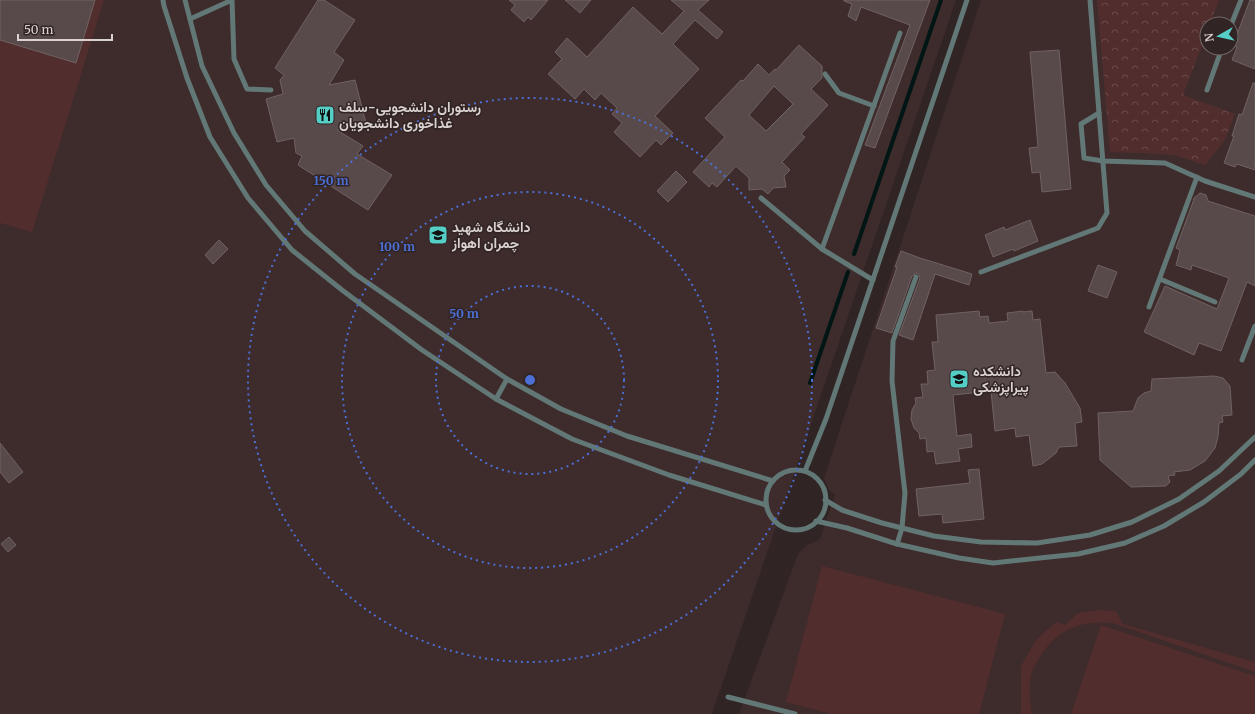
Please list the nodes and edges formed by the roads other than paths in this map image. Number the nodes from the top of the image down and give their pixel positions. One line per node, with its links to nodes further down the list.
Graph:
1 (163, 0): 29 (lane)
2 (185, 0): 7 (lane)
3 (968, 0): 23 (lane)
4 (1090, 0): 14 (lane)
5 (1241, 0): 6 (lane)
6 (1235, 16)
7 (190, 19): 11 (lane); 28 (lane)
8 (900, 33): 13 (lane)
9 (1219, 56): 12 (lane)
10 (825, 74): 13 (lane)
11 (271, 90)
12 (1207, 90)
13 (874, 106): 19 (lane)
14 (1099, 113): 15 (lane); 15 (lane)
15 (1103, 161): 16 (lane); 20 (lane)
16 (1197, 177): 17 (lane); 22 (lane)
17 (1255, 197)
18 (761, 198): 19 (lane)
19 (822, 249): 23 (lane)
20 (981, 272)
21 (916, 277): 37 (lane)
22 (1160, 278): 24 (lane); 25 (lane)
23 (873, 280): 32 (lane)
24 (1215, 302)
25 (1149, 307)
26 (1255, 326): 27 (lane)
27 (1242, 360)
28 (507, 380): 29 (lane); 33 (lane)
29 (496, 399): 35 (lane)
30 (1255, 437): 37 (lane)
31 (1255, 460): 38 (lane)
32 (805, 471): 33 (lane); 34 (lane)
33 (773, 481): 35 (lane)
34 (826, 500): 36 (lane); 37 (lane)
35 (766, 505): 36 (lane)
36 (816, 521): 38 (lane)
37 (902, 528): 38 (lane)
38 (896, 544)
39 (728, 697): 40 (lane)
40 (795, 714)

